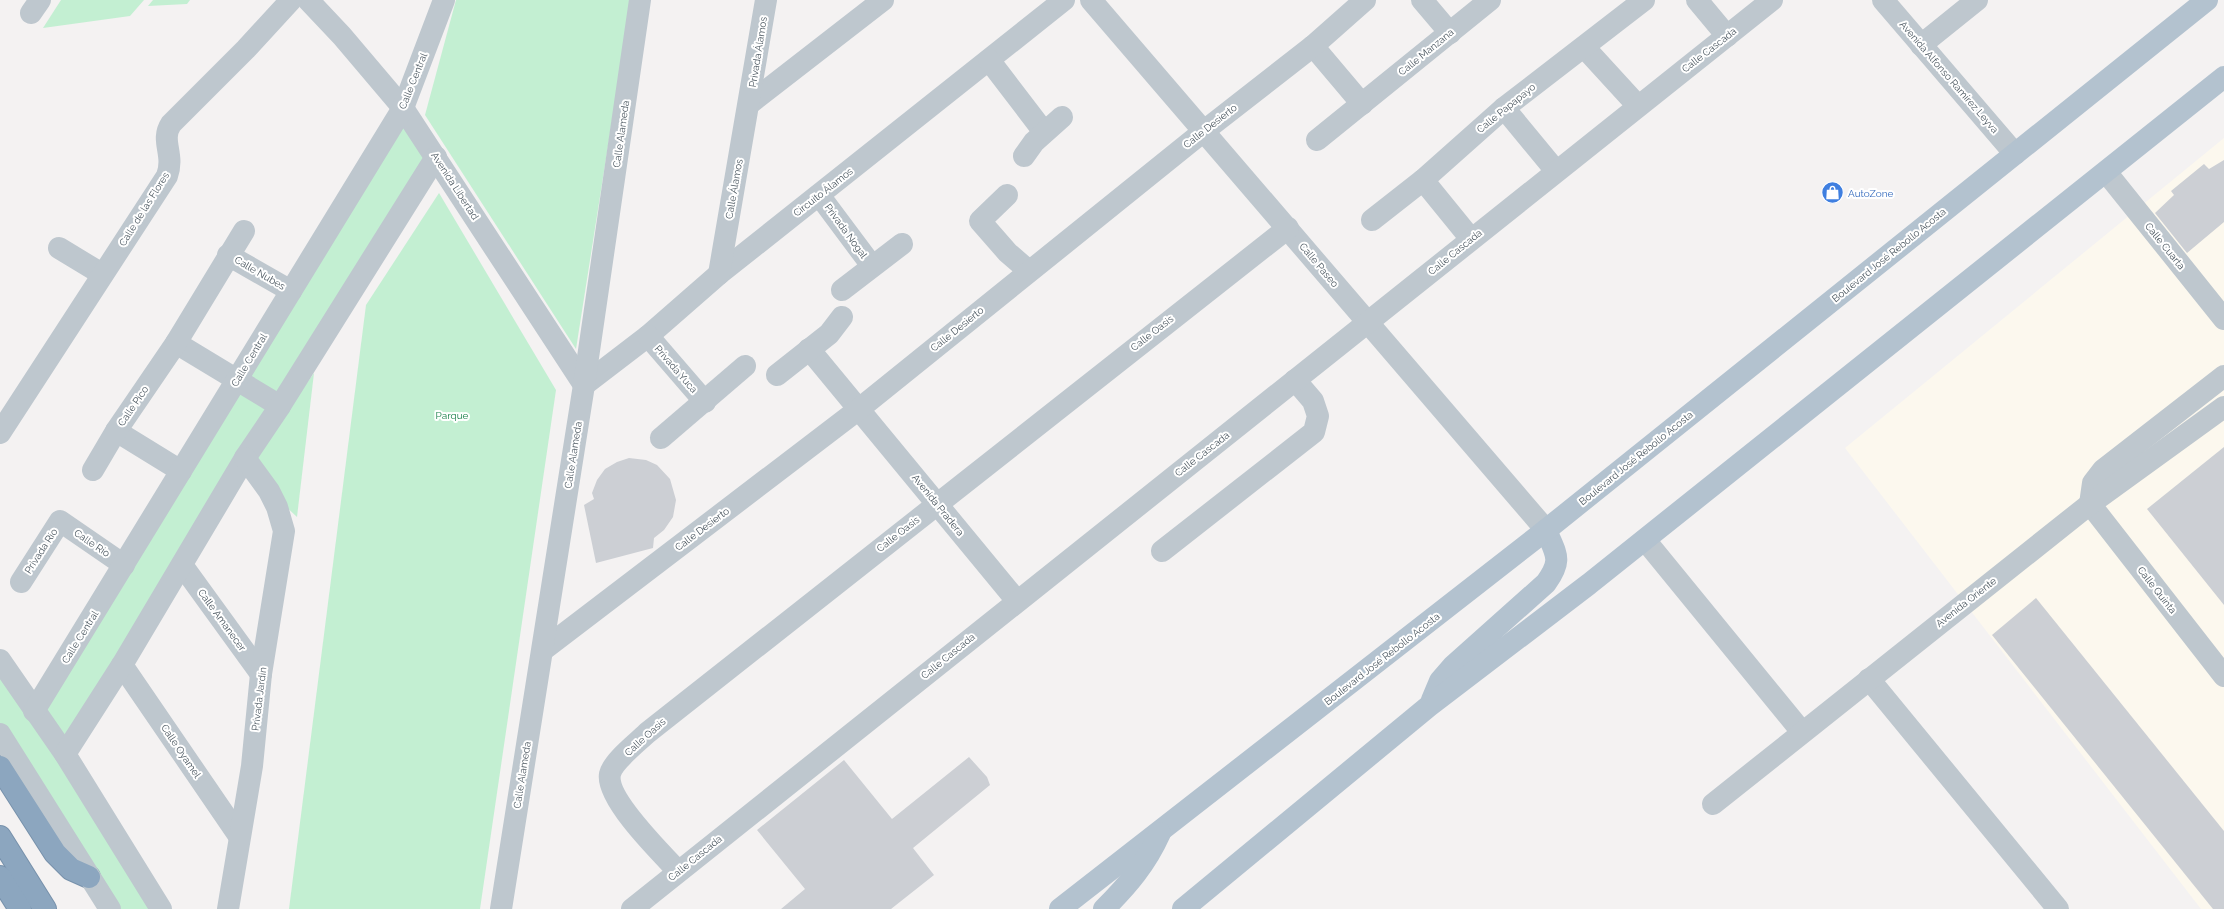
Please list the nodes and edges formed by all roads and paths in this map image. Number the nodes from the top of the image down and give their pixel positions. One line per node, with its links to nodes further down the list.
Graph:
1 (291, 0): 51 (street, Calle de las Flores)
2 (308, 0): 28 (street, Avenida Libertad)
3 (444, 0): 28 (street, Calle Central)
4 (640, 0): 66 (street, Calle Alameda)
5 (766, 0): 25 (street, Privada Álamos)
6 (883, 0): 25 (street)
7 (1064, 0): 23 (street, Circuito Álamos)
8 (1091, 0): 31 (street, Calle Paseo)
9 (1365, 0): 21 (street, Calle Desierto)
10 (1422, 0): 18 (street)
11 (1490, 0): 18 (street, Calle Manzana)
12 (1644, 0): 22 (street, Calle Papapayo)
13 (1697, 0): 19 (street)
14 (1772, 0): 19 (street, Calle Cascada)
15 (1883, 0): 20 (street, Avenida Alfonso Ramírez Leyva)
16 (1977, 0): 20 (street)
17 (2207, 0): 34 (main road, Boulevard José Rebollo Acosta)
18 (1450, 33): 26 (street, Calle Manzana)
19 (1727, 36): 27 (street, Calle Cascada)
20 (1922, 44): 34 (street, Avenida Alfonso Ramírez Leyva)
21 (1313, 46): 26 (street); 31 (street, Calle Desierto)
22 (1584, 47): 27 (street); 29 (street, Calle Papapayo)
23 (989, 60): 32 (street); 40 (street, Circuito Álamos)
24 (2224, 77): 38 (main road)
25 (749, 104): 52 (street, Calle Álamos)
26 (1362, 104): 33 (street, Calle Manzana)
27 (1638, 106): 37 (street, Calle Cascada)
28 (403, 108): 36 (street, Avenida Libertad); 54 (street, Calle Central)
29 (1504, 108): 37 (street); 39 (street, Calle Papapayo)
30 (1062, 117): 32 (street)
31 (1204, 131): 43 (street, Calle Paseo); 50 (street, Calle Desierto)
32 (1044, 132): 35 (street)
33 (1317, 140)
34 (2015, 154): 80 (main road, Boulevard José Rebollo Acosta)
35 (1024, 156)
36 (436, 157): 66 (street, Avenida Libertad); 68 (street)
37 (1556, 171): 45 (street, Calle Cascada)
38 (2106, 172): 56 (street, Calle Cuarta); 81 (main road)
39 (1423, 180): 42 (street, Calle Papapayo); 45 (street)
40 (819, 195): 49 (street, Privada Nogal); 52 (street, Circuito Álamos)
41 (1007, 195): 50 (street)
42 (1372, 220)
43 (1288, 228): 57 (street, Calle Paseo); 77 (street, Calle Oasis)
44 (244, 231): 48 (street, Calle Pico)
45 (1471, 239): 57 (street, Calle Cascada)
46 (902, 244): 49 (street, Privada Nogal)
47 (59, 248): 51 (street)
48 (228, 255): 54 (street, Calle Nubes); 59 (street, Calle Pico)
49 (872, 266): 53 (street, Privada Nogal)
50 (1029, 271): 70 (street, Calle Desierto)
51 (102, 274): 72 (street, Calle de las Flores)
52 (719, 274): 58 (street, Circuito Álamos)
53 (842, 290)
54 (291, 291): 65 (street, Calle Central)
55 (842, 317): 60 (street)
56 (2224, 319)
57 (1367, 322): 64 (street, Calle Cascada); 80 (street, Calle Paseo)
58 (648, 336): 66 (street, Circuito Álamos); 67 (street, Privada Yuca)
59 (176, 343): 65 (street); 71 (street, Calle Pico)
60 (809, 349): 62 (street); 70 (street, Avenida Pradera)
61 (745, 366): 67 (street, Privada Yuca)
62 (777, 375)
63 (2224, 376): 78 (street)
64 (1295, 380): 82 (street); 86 (street, Calle Cascada)
65 (237, 381): 68 (street); 76 (street, Calle Central)
66 (584, 385): 87 (street, Calle Alameda)
67 (704, 402): 73 (street, Privada Yuca)
68 (280, 406): 74 (street)
69 (2224, 407): 78 (street, Avenida Oriente)
70 (859, 409): 77 (street, Avenida Pradera); 87 (street, Calle Desierto)
71 (116, 431): 75 (street, Calle Pico); 76 (street)
72 (0, 433)
73 (661, 438)
74 (245, 458): 84 (street); 90 (street, Privada Jardín)
75 (93, 470)
76 (181, 471): 83 (street, Calle Central)
77 (937, 503): 86 (street, Avenida Pradera); 103 (street, Calle Oasis)
78 (2090, 504): 91 (street, Calle Quinta); 92 (street, Avenida Oriente)
79 (60, 521): 83 (street, Calle Río); 85 (street, Privada Río)
80 (1546, 530): 93 (main road); 100 (main road, Boulevard José Rebollo Acosta)
81 (1645, 540): 93 (main road); 95 (street)
82 (1162, 552)
83 (124, 565): 94 (street, Calle Central)
84 (182, 565): 89 (street); 90 (street, Calle Amanecer)
85 (21, 582)
86 (1017, 601): 103 (street, Calle Cascada)
87 (543, 650): 111 (street, Calle Alameda)
88 (0, 660): 94 (street)
89 (122, 665): 97 (street); 101 (street, Calle Oyamel)
90 (262, 674): 101 (street, Privada Jardín)
91 (2224, 676)
92 (1868, 679): 95 (street, Avenida Oriente); 116 (street)
93 (1429, 706): 115 (main road)
94 (34, 710): 97 (street)
95 (1802, 732): 99 (street, Avenida Oriente)
96 (0, 734): 105 (street)
97 (65, 754): 109 (street)
98 (0, 767): 105 (highway)
99 (1713, 804)
100 (1162, 828): 113 (main road, Boulevard José Rebollo Acosta); 114 (main road)
101 (239, 836): 110 (street, Privada Jardín)
102 (0, 837): 107 (highway)
103 (678, 871): 112 (street, Calle Cascada)
104 (0, 877): 106 (highway)
105 (89, 877): 108 (street)
106 (20, 909)
107 (45, 909)
108 (110, 909)
109 (161, 909)
110 (228, 909)
111 (501, 909)
112 (632, 909)
113 (1060, 909)
114 (1104, 909)
115 (1183, 909)
116 (2058, 909)

